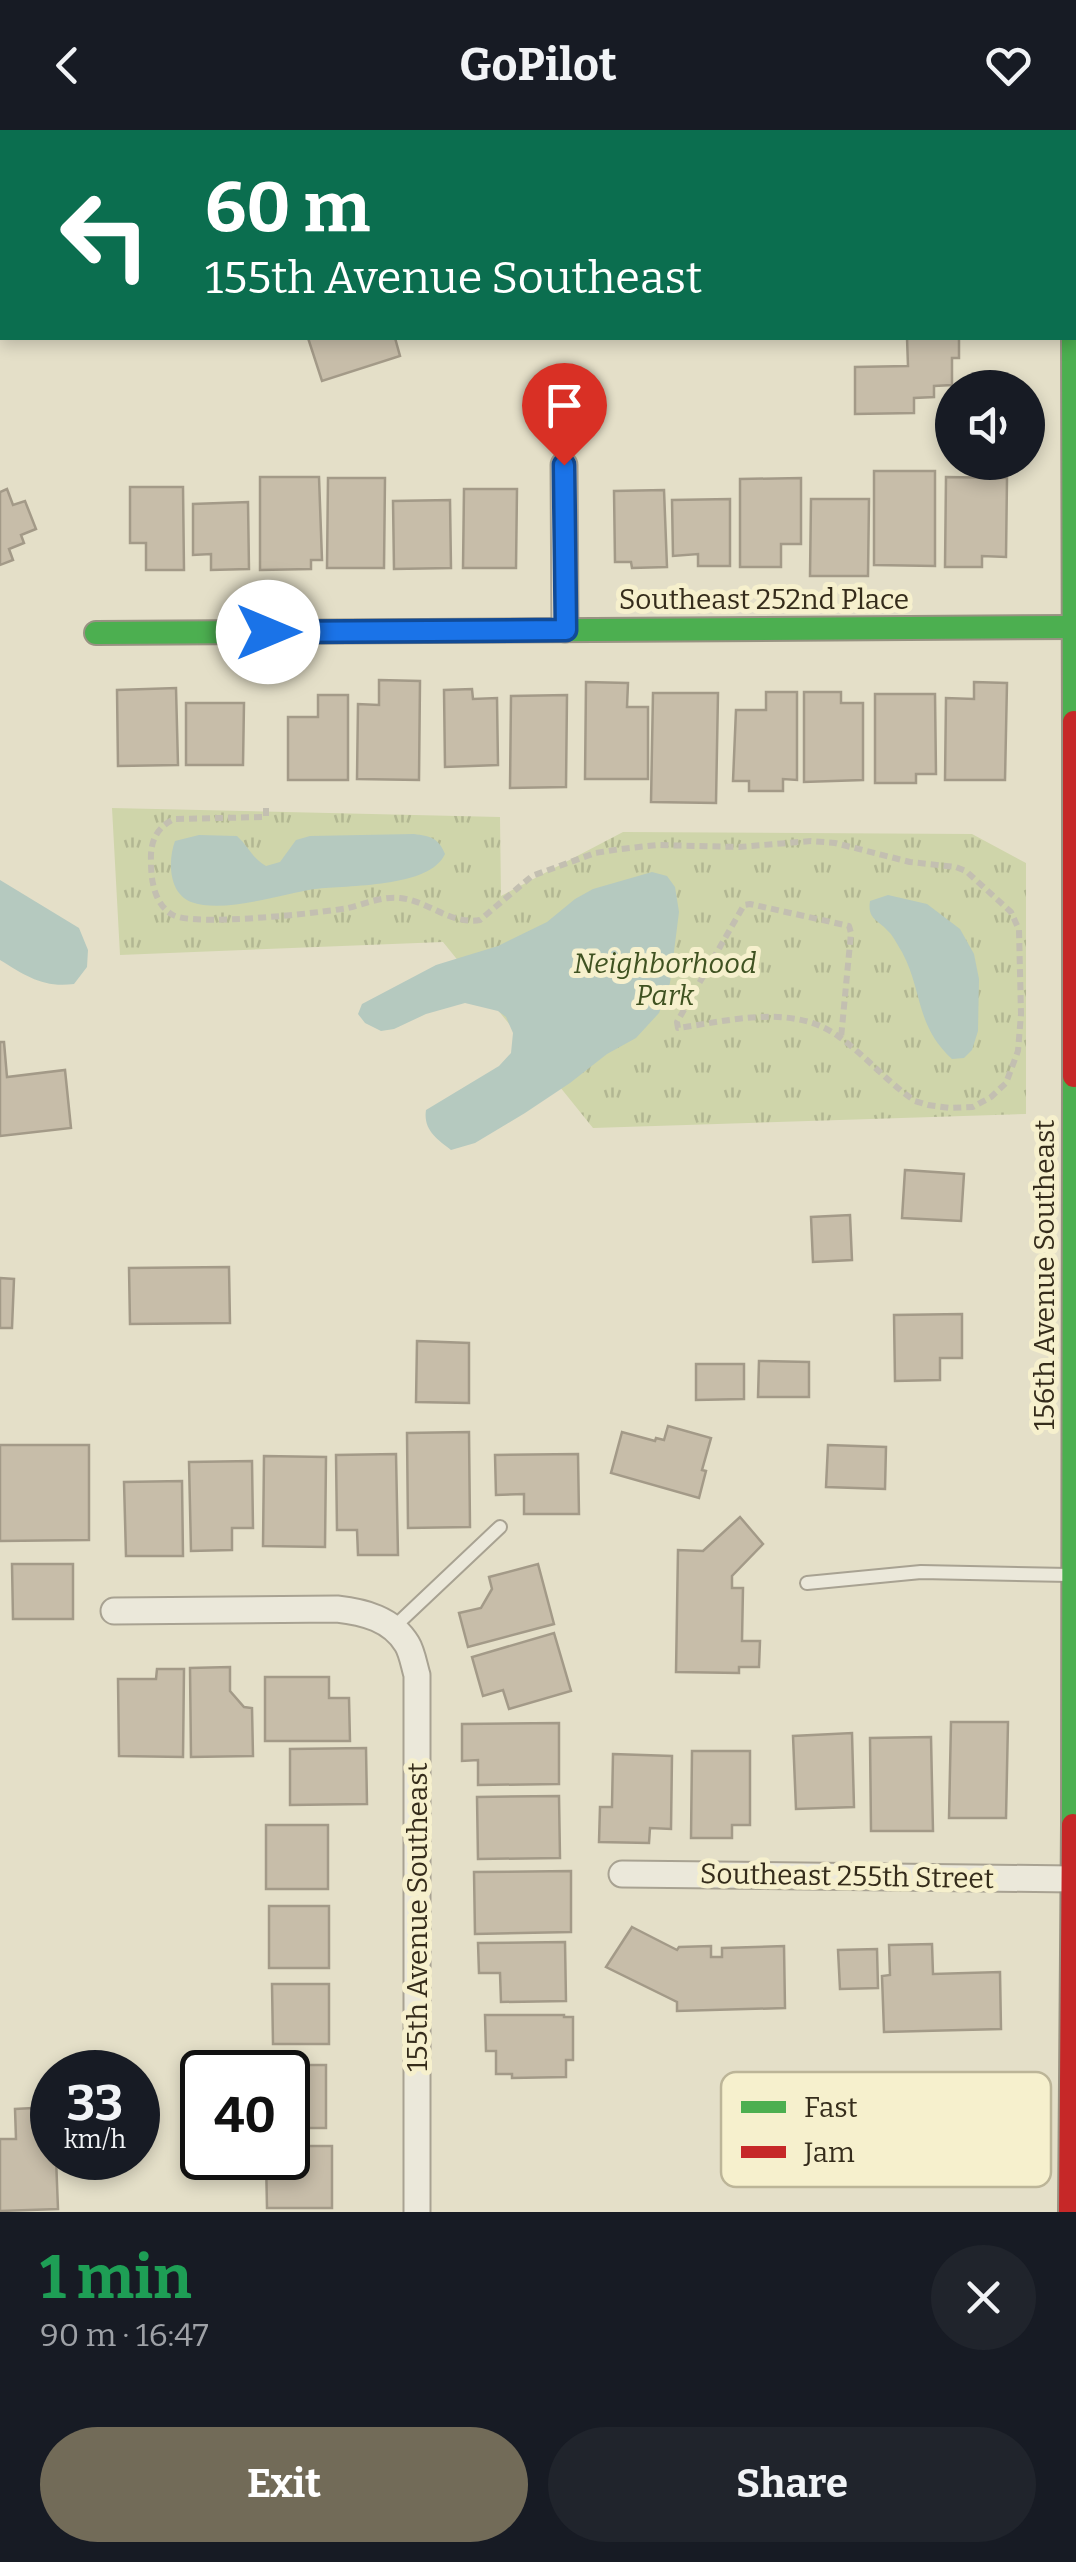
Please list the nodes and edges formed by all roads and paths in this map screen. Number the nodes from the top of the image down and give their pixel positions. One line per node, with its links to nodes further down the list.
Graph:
1 (1073, 340): 3 (street, 156th Avenue Southeast)
2 (564, 465): 5 (street)
3 (1074, 473): 4 (street, 156th Avenue Southeast)
4 (1073, 627): 5 (street, Southeast 252nd Place); 10 (street, 156th Avenue Southeast)
5 (566, 630): 6 (street, Southeast 252nd Place)
6 (96, 633)
7 (266, 808): 8 (path)
8 (841, 1038): 8 (path)
9 (500, 1526): 14 (lane)
10 (1075, 1575): 11 (lane); 13 (street, 156th Avenue Southeast)
11 (808, 1584)
12 (114, 1611): 14 (street)
13 (1075, 1613): 16 (street, 156th Avenue Southeast)
14 (393, 1628): 17 (street, 155th Avenue Southeast)
15 (622, 1874): 16 (street, Southeast 255th Street)
16 (1072, 1878): 18 (street, 156th Avenue Southeast)
17 (418, 2212)
18 (1070, 2212)

